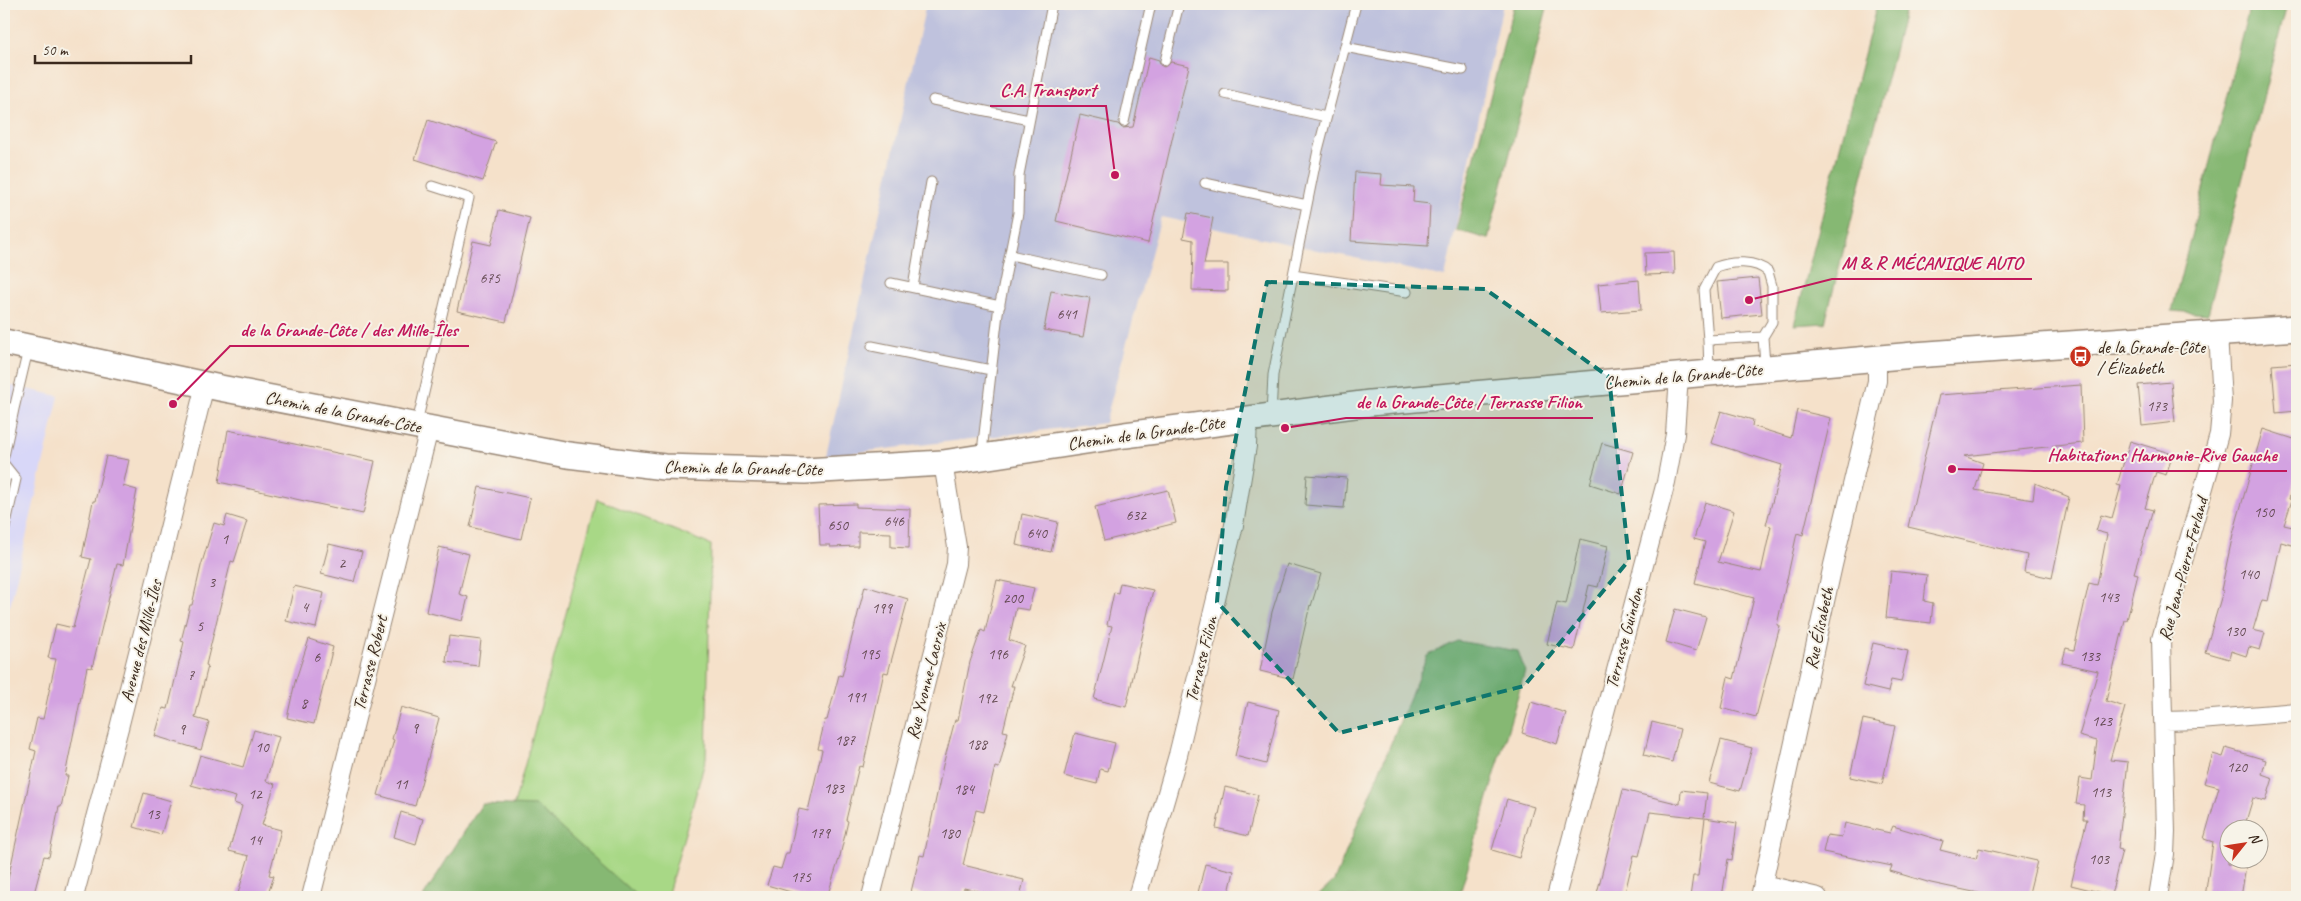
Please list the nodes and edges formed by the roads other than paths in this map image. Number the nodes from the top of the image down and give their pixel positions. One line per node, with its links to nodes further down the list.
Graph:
1 (1052, 4): 11 (lane)
2 (1151, 4): 12 (lane)
3 (1179, 4): 6 (lane)
4 (1356, 4): 5 (lane)
5 (1345, 47): 7 (lane); 10 (lane)
6 (1165, 61)
7 (1463, 70)
8 (1225, 94): 10 (lane)
9 (933, 100): 11 (lane)
10 (1326, 117): 16 (lane)
11 (1030, 120): 17 (lane)
12 (1124, 122)
13 (931, 182): 21 (lane)
14 (1205, 183): 16 (lane)
15 (432, 186): 40 (lane)
16 (1307, 205): 19 (lane)
17 (1010, 254): 18 (lane); 23 (lane)
18 (1101, 275)
19 (1293, 275): 22 (lane); 39 (lane)
20 (892, 283): 21 (lane)
21 (913, 287): 23 (lane)
22 (1407, 292)
23 (1000, 306): 33 (lane)
24 (2297, 328): 25 (main road, Chemin de la Grande-Côte)
25 (2218, 333): 31 (main road, Chemin de la Grande-Côte); 48 (street, Rue Jean-Pierre-Ferland)
26 (1763, 337): 27 (lane); 27 (lane); 32 (lane)
27 (1708, 340): 34 (lane)
28 (4, 342): 30 (main road, Chemin de la Grande-Côte)
29 (872, 346): 33 (lane)
30 (28, 347): 36 (main road, Chemin de la Grande-Côte); 38 (lane)
31 (1877, 359): 32 (main road, Chemin de la Grande-Côte); 49 (street, Rue Élisabeth)
32 (1765, 368): 34 (main road, Chemin de la Grande-Côte)
33 (991, 370): 42 (lane)
34 (1709, 373): 35 (main road, Chemin de la Grande-Côte)
35 (1679, 376): 39 (main road, Chemin de la Grande-Côte); 54 (street, Terrasse Guindon)
36 (205, 385): 40 (main road, Chemin de la Grande-Côte); 50 (street, Avenue des Mille-Îles)
37 (4, 407): 38 (lane)
38 (14, 409): 41 (lane)
39 (1260, 417): 42 (main road, Chemin de la Grande-Côte); 53 (street, Terrasse Filion)
40 (423, 427): 43 (main road, Chemin de la Grande-Côte); 51 (street, Terrasse Robert)
41 (4, 456)
42 (984, 457): 43 (main road, Chemin de la Grande-Côte)
43 (943, 463): 52 (street, Rue Yvonne-Lacroix)
44 (4, 466): 45 (lane); 46 (lane)
45 (4, 487)
46 (4, 532)
47 (2297, 712): 48 (street)
48 (2164, 721): 56 (street, Rue Jean-Pierre-Ferland)
49 (1761, 890): 55 (street)
50 (74, 897)
51 (311, 897)
52 (870, 897)
53 (1137, 897)
54 (1556, 897)
55 (1818, 897)
56 (2158, 897)

